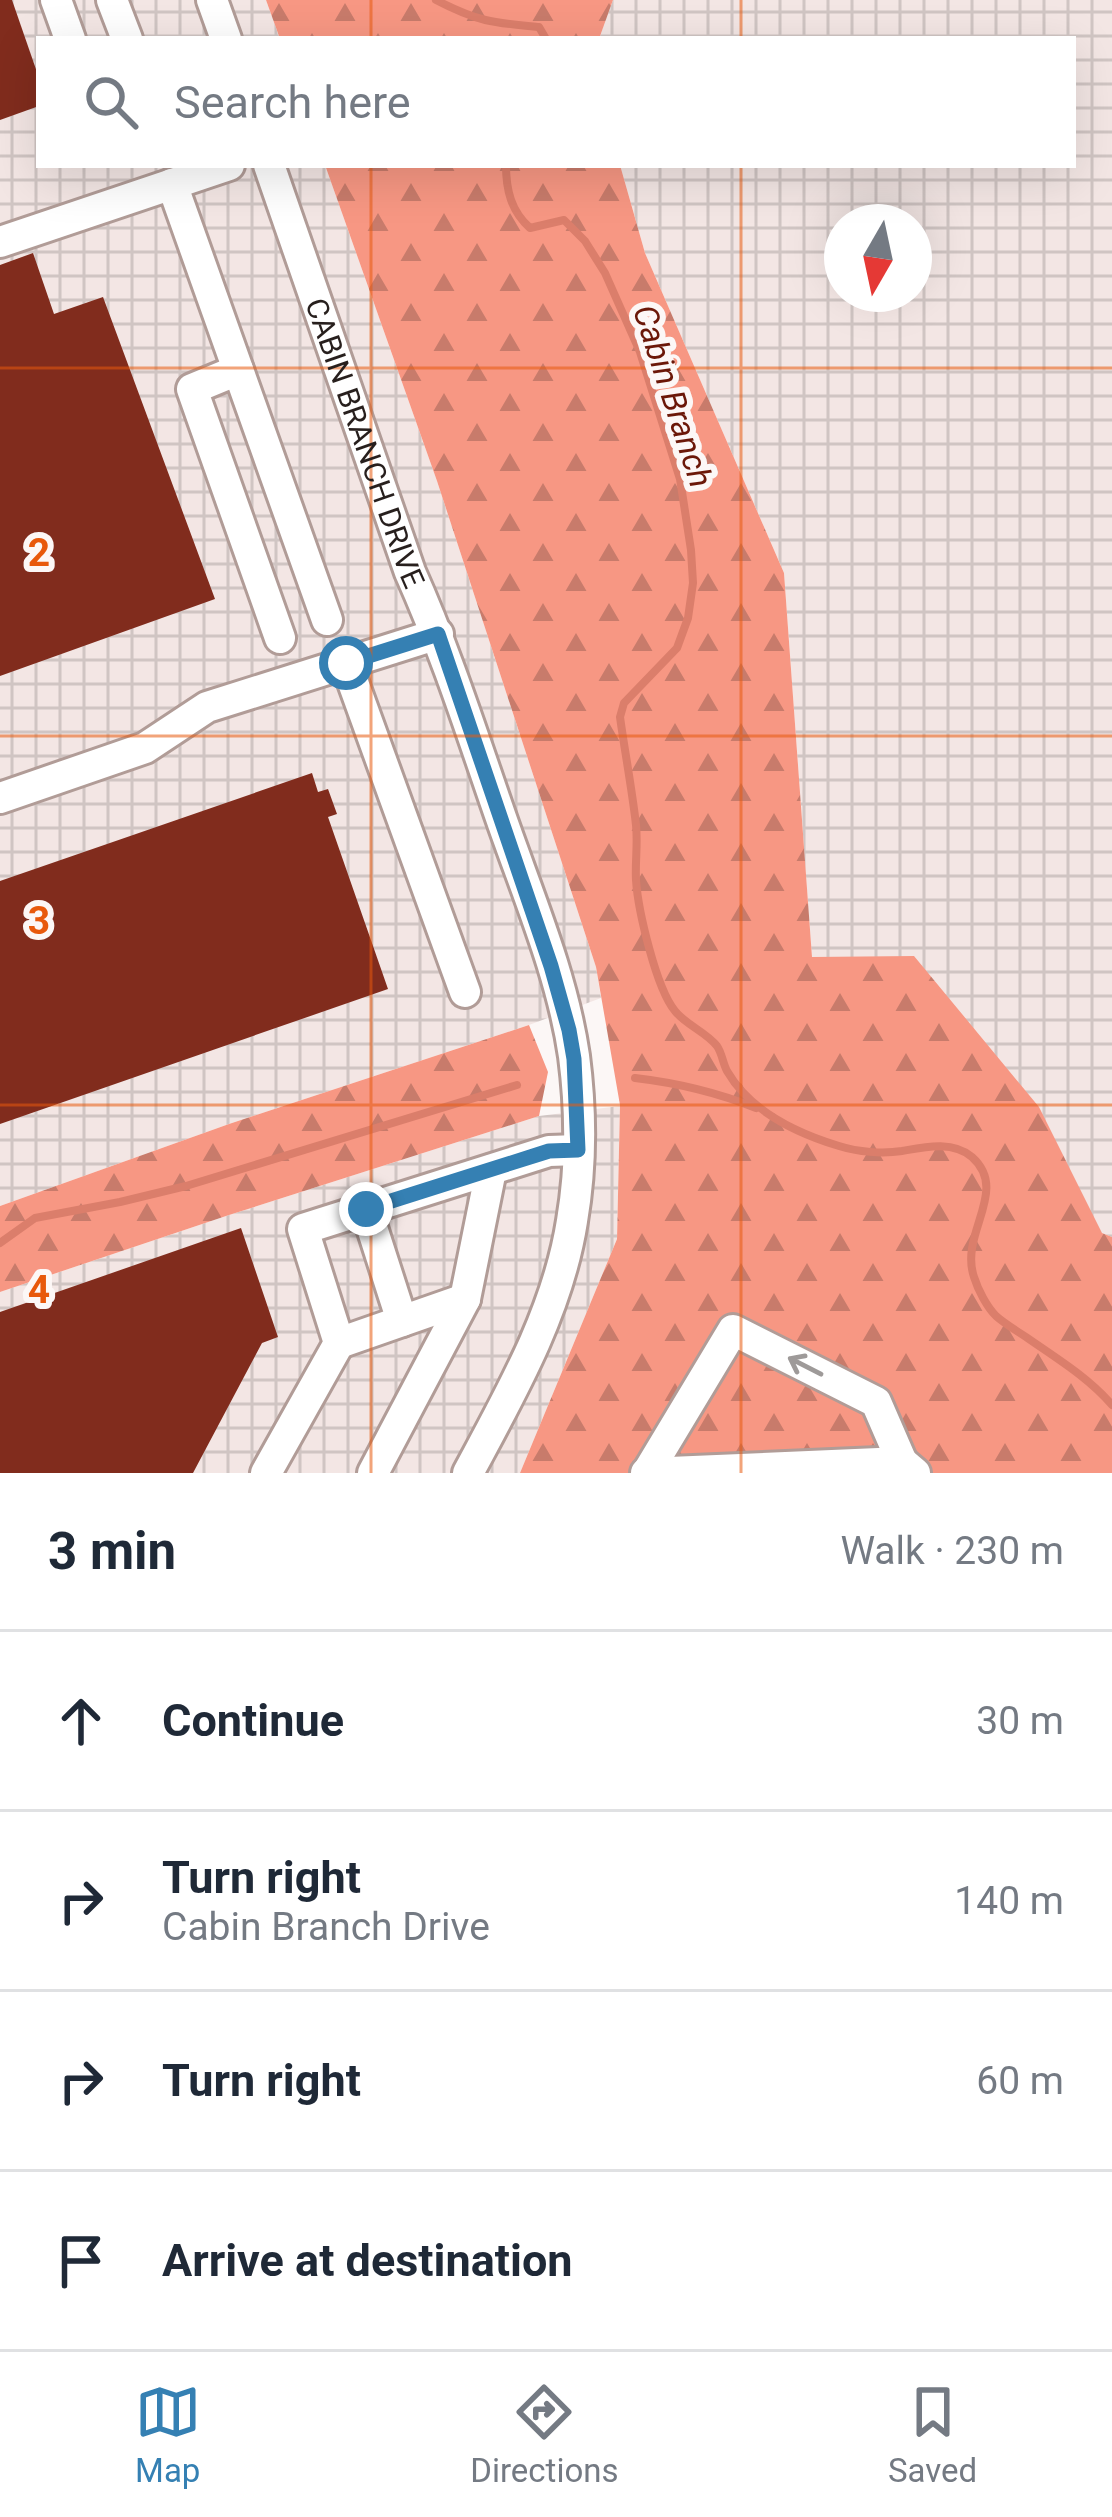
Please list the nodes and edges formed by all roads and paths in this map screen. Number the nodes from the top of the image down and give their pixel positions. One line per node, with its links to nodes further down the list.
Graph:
1 (56, 0): 4 (street)
2 (112, 0): 5 (street)
3 (212, 0): 6 (street)
4 (69, 36)
5 (126, 36)
6 (225, 36)
7 (220, 168): 9 (street)
8 (269, 168): 13 (street, CABIN BRANCH DRIVE)
9 (172, 184): 10 (street); 11 (street)
10 (0, 242)
11 (238, 370): 12 (street); 14 (street)
12 (327, 620)
13 (438, 634): 15 (street); 18 (street, CABIN BRANCH DRIVE)
14 (280, 638)
15 (346, 663): 16 (street); 17 (street)
16 (0, 798)
17 (465, 992)
18 (578, 1150): 19 (street); 27 (street, CABIN BRANCH DRIVE)
19 (491, 1170): 20 (street); 21 (street)
20 (366, 1209): 22 (street); 23 (street)
21 (465, 1298): 22 (street); 26 (street)
22 (402, 1321): 23 (street)
23 (339, 1343): 25 (street)
24 (908, 1468): 28 (street); 28 (street, one-way to 28)
25 (266, 1473)
26 (374, 1473)
27 (469, 1473)
28 (646, 1473)

